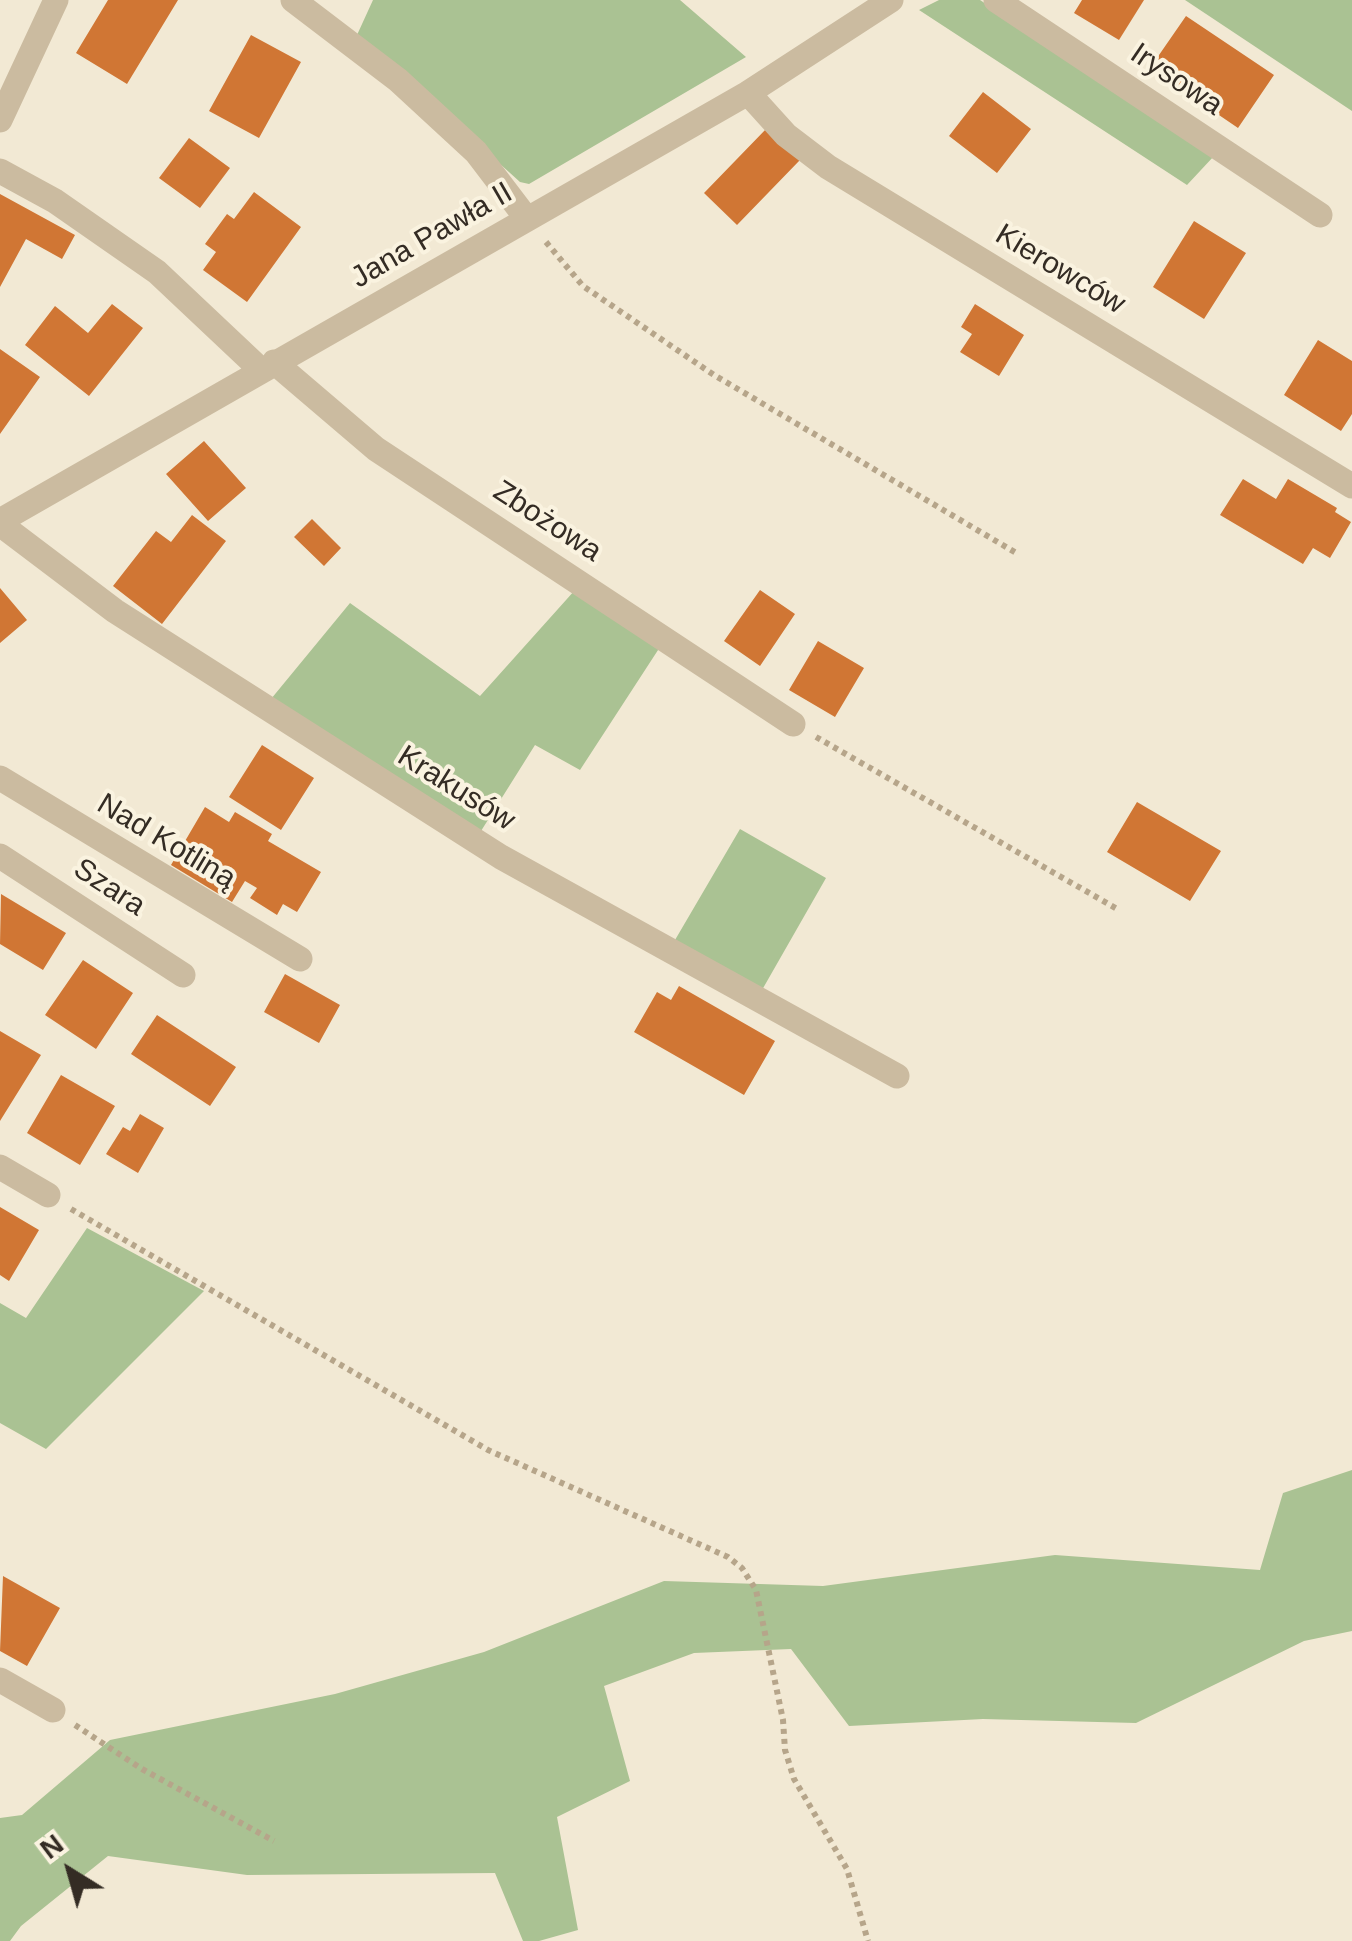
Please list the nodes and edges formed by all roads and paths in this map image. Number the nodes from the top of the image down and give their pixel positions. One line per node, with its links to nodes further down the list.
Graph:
1 (56, 0): 6 (street)
2 (293, 0): 9 (street)
3 (891, 0): 5 (street, Jana Pawła II)
4 (996, 0): 8 (street, Irysowa)
5 (748, 93): 9 (street, Jana Pawła II); 11 (street, Kierowców)
6 (0, 120)
7 (0, 172): 10 (street, Zbożowa)
8 (1320, 215)
9 (527, 219): 10 (street, Jana Pawła II); 13 (path)
10 (268, 366): 12 (street, Jana Pawła II); 14 (street, Zbożowa)
11 (1352, 486)
12 (0, 523): 20 (street, Krakusów)
13 (1018, 554)
14 (793, 724): 17 (path)
15 (0, 778): 18 (street, Nad Kotliną)
16 (0, 856): 19 (street, Szara)
17 (1120, 910)
18 (300, 960)
19 (184, 975)
20 (897, 1076)
21 (0, 1167): 22 (street)
22 (48, 1195): 26 (path)
23 (0, 1680): 24 (street)
24 (53, 1710): 25 (path)
25 (274, 1841)
26 (868, 1941)

